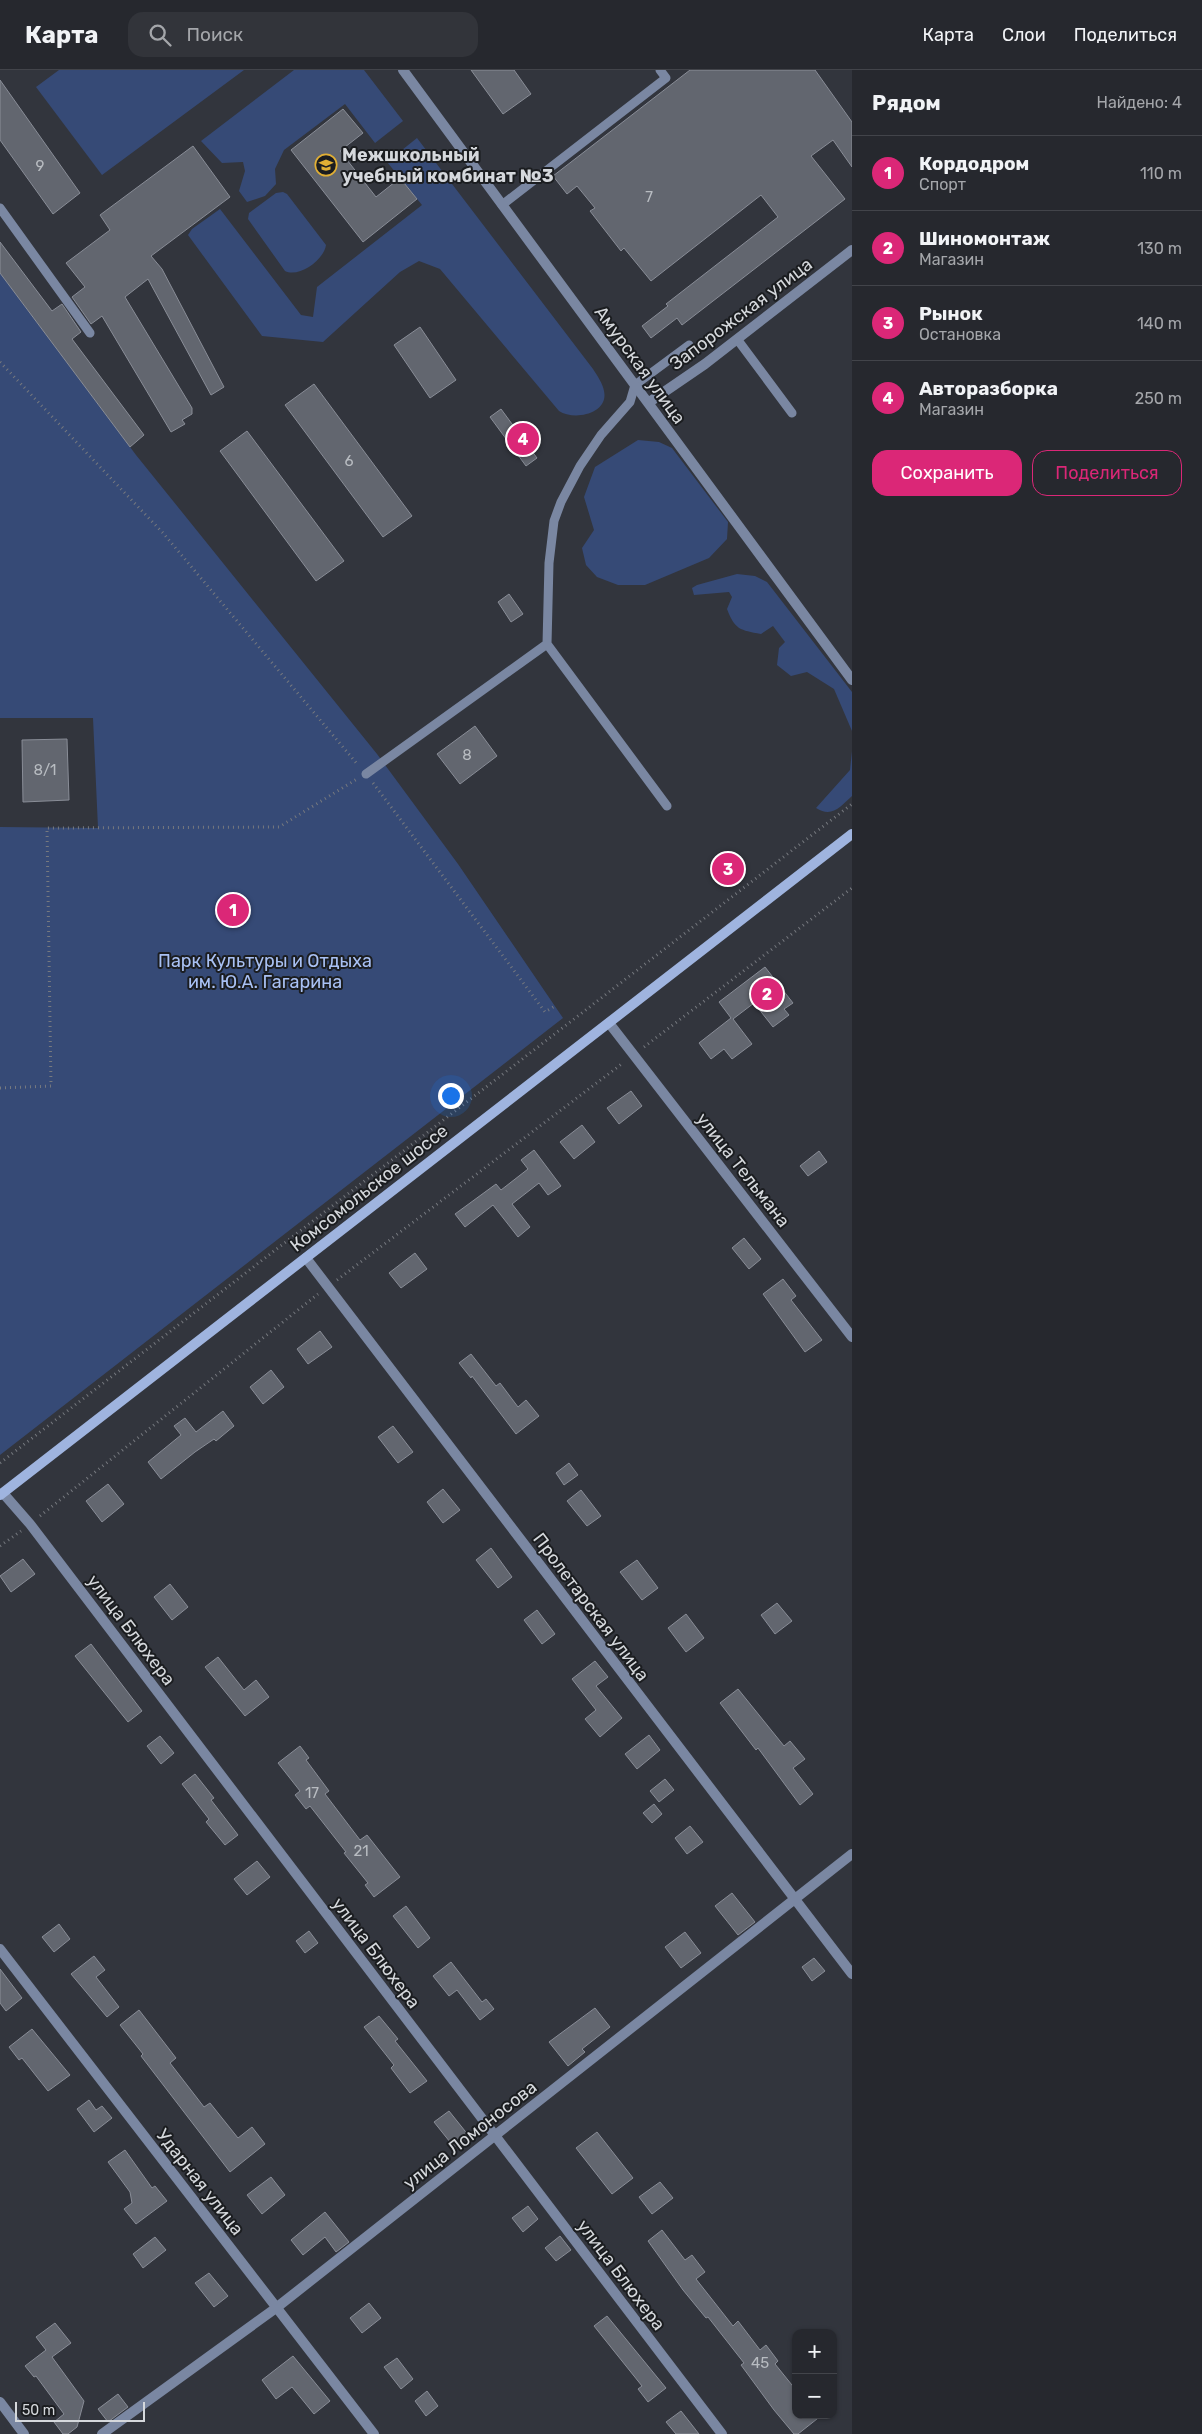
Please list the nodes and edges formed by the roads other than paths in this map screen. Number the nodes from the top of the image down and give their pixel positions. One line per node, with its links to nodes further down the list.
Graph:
1 (402, 70): 3 (street, Амурская улица)
2 (660, 70): 3 (lane)
3 (502, 205): 9 (street, Амурская улица)
4 (0, 208): 6 (lane)
5 (852, 250): 7 (street, Запорожская улица)
6 (90, 333)
7 (737, 339): 10 (street, Запорожская улица); 11 (lane)
8 (690, 344): 9 (lane)
9 (635, 385): 10 (street, Амурская улица); 12 (lane)
10 (648, 403): 13 (street, Амурская улица)
11 (792, 413)
12 (547, 644): 14 (lane); 15 (lane)
13 (852, 680)
14 (366, 774)
15 (667, 806)
16 (852, 834): 17 (main road, Комсомольское шоссе)
17 (608, 1023): 18 (main road, Комсомольское шоссе); 19 (street, улица Тельмана)
18 (306, 1258): 20 (main road, Комсомольское шоссе); 22 (street, Пролетарская улица)
19 (852, 1337)
20 (2, 1494): 25 (street, улица Блюхера)
21 (852, 1854): 22 (street, улица Ломоносова)
22 (793, 1899): 24 (street, Пролетарская улица); 25 (street, улица Ломоносова)
23 (0, 1949): 26 (street, Ударная улица)
24 (852, 1974)
25 (495, 2137): 26 (street, улица Ломоносова); 31 (street, улица Блюхера)
26 (276, 2308): 29 (street, улица Ломоносова); 30 (street, Ударная улица)
27 (0, 2402): 28 (street)
28 (24, 2434)
29 (102, 2434)
30 (374, 2434)
31 (722, 2434)

